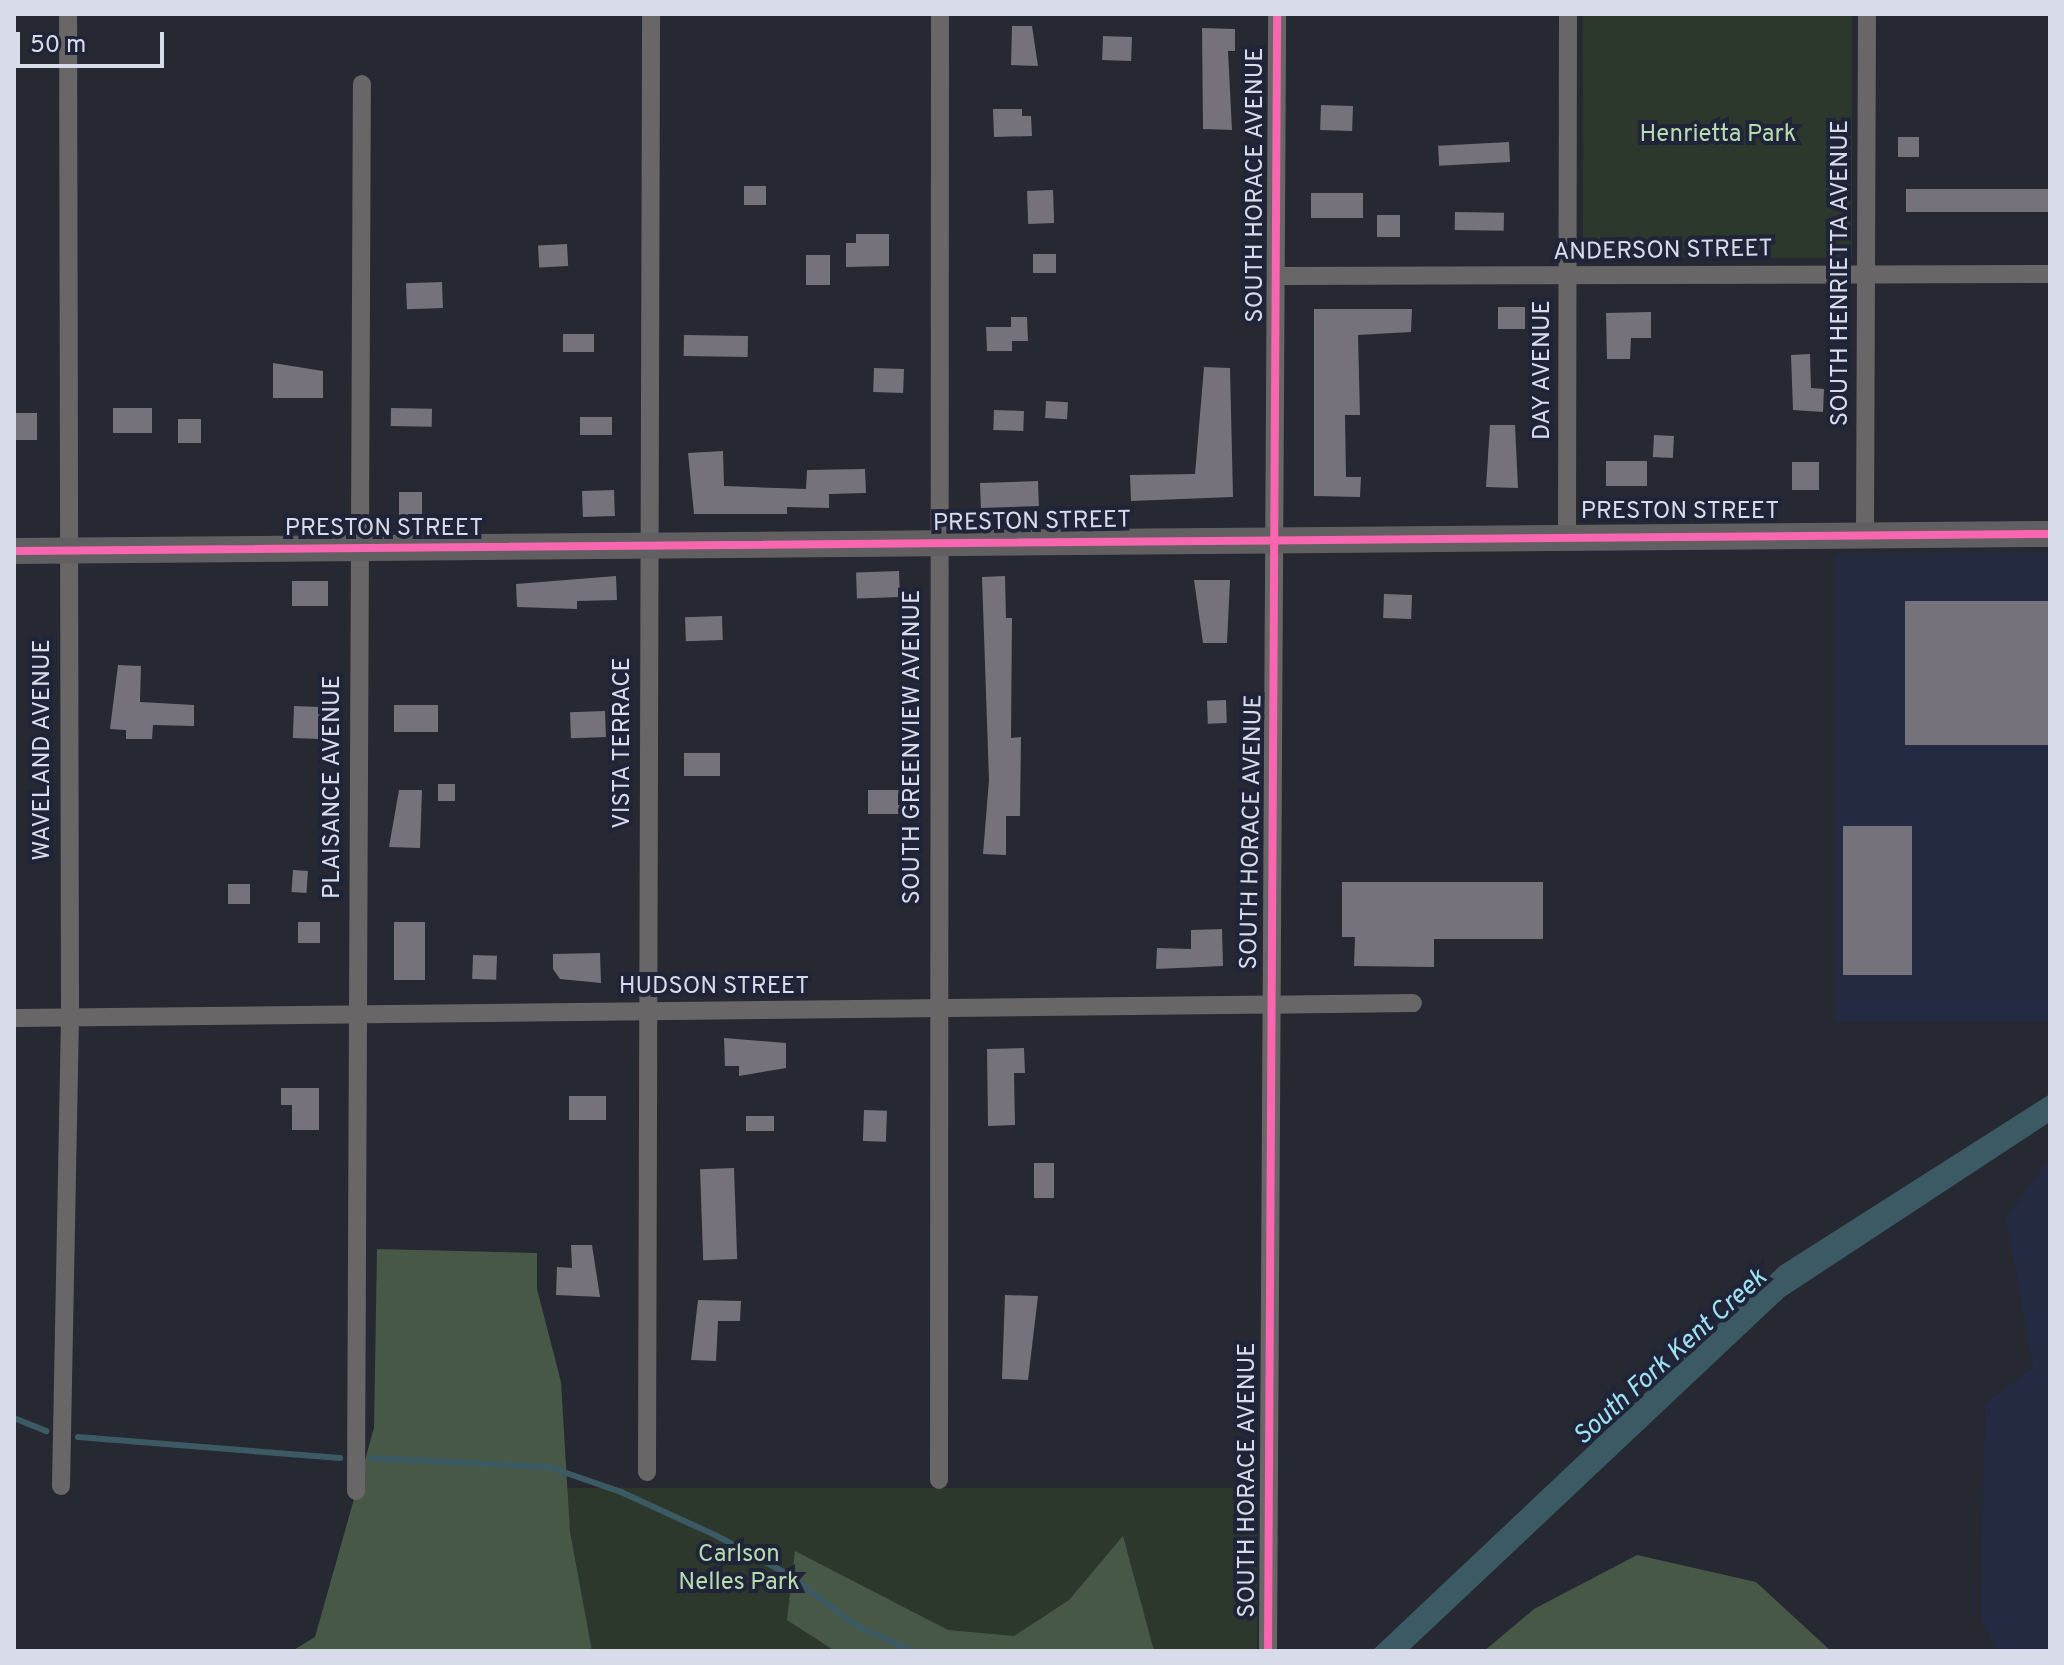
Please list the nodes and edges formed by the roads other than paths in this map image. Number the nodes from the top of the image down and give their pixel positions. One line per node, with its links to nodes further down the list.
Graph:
1 (68, 14): 18 (street, WAVELAND AVENUE)
2 (651, 14): 17 (street, VISTA TERRACE)
3 (940, 14): 16 (street, SOUTH GREENVIEW AVENUE)
4 (1277, 14): 10 (street, SOUTH HORACE AVENUE)
5 (1568, 14): 11 (street, DAY AVENUE)
6 (1867, 14): 8 (street, SOUTH HENRIETTA AVENUE)
7 (362, 84): 20 (street, PLAISANCE AVENUE)
8 (1865, 273): 9 (street, ANDERSON STREET); 11 (street, ANDERSON STREET); 12 (street, SOUTH HENRIETTA AVENUE)
9 (2050, 274)
10 (1278, 276): 11 (street, ANDERSON STREET); 15 (street, SOUTH HORACE AVENUE)
11 (1568, 278): 13 (street, DAY AVENUE)
12 (1865, 532): 13 (street, PRESTON STREET); 14 (street, PRESTON STREET)
13 (1567, 534): 15 (street, PRESTON STREET)
14 (2050, 534)
15 (1276, 541): 16 (street, PRESTON STREET); 22 (street, SOUTH HORACE AVENUE)
16 (938, 544): 17 (street, PRESTON STREET); 23 (street, SOUTH GREENVIEW AVENUE)
17 (648, 549): 20 (street, PRESTON STREET); 25 (street, VISTA TERRACE)
18 (67, 550): 19 (street, PRESTON STREET); 20 (street, PRESTON STREET); 26 (street, WAVELAND AVENUE)
19 (14, 551)
20 (359, 551): 24 (street, PLAISANCE AVENUE)
21 (1413, 1003): 22 (street, HUDSON STREET)
22 (1271, 1008): 23 (street, HUDSON STREET); 32 (street, SOUTH HORACE AVENUE)
23 (938, 1011): 25 (street, HUDSON STREET); 29 (street, SOUTH GREENVIEW AVENUE)
24 (358, 1012): 25 (street, HUDSON STREET); 26 (street, HUDSON STREET); 31 (street, PLAISANCE AVENUE)
25 (648, 1013): 28 (street, VISTA TERRACE)
26 (70, 1017): 27 (street, HUDSON STREET); 30 (street, WAVELAND AVENUE)
27 (14, 1018)
28 (647, 1472)
29 (939, 1480)
30 (61, 1486)
31 (356, 1491)
32 (1268, 1651)

